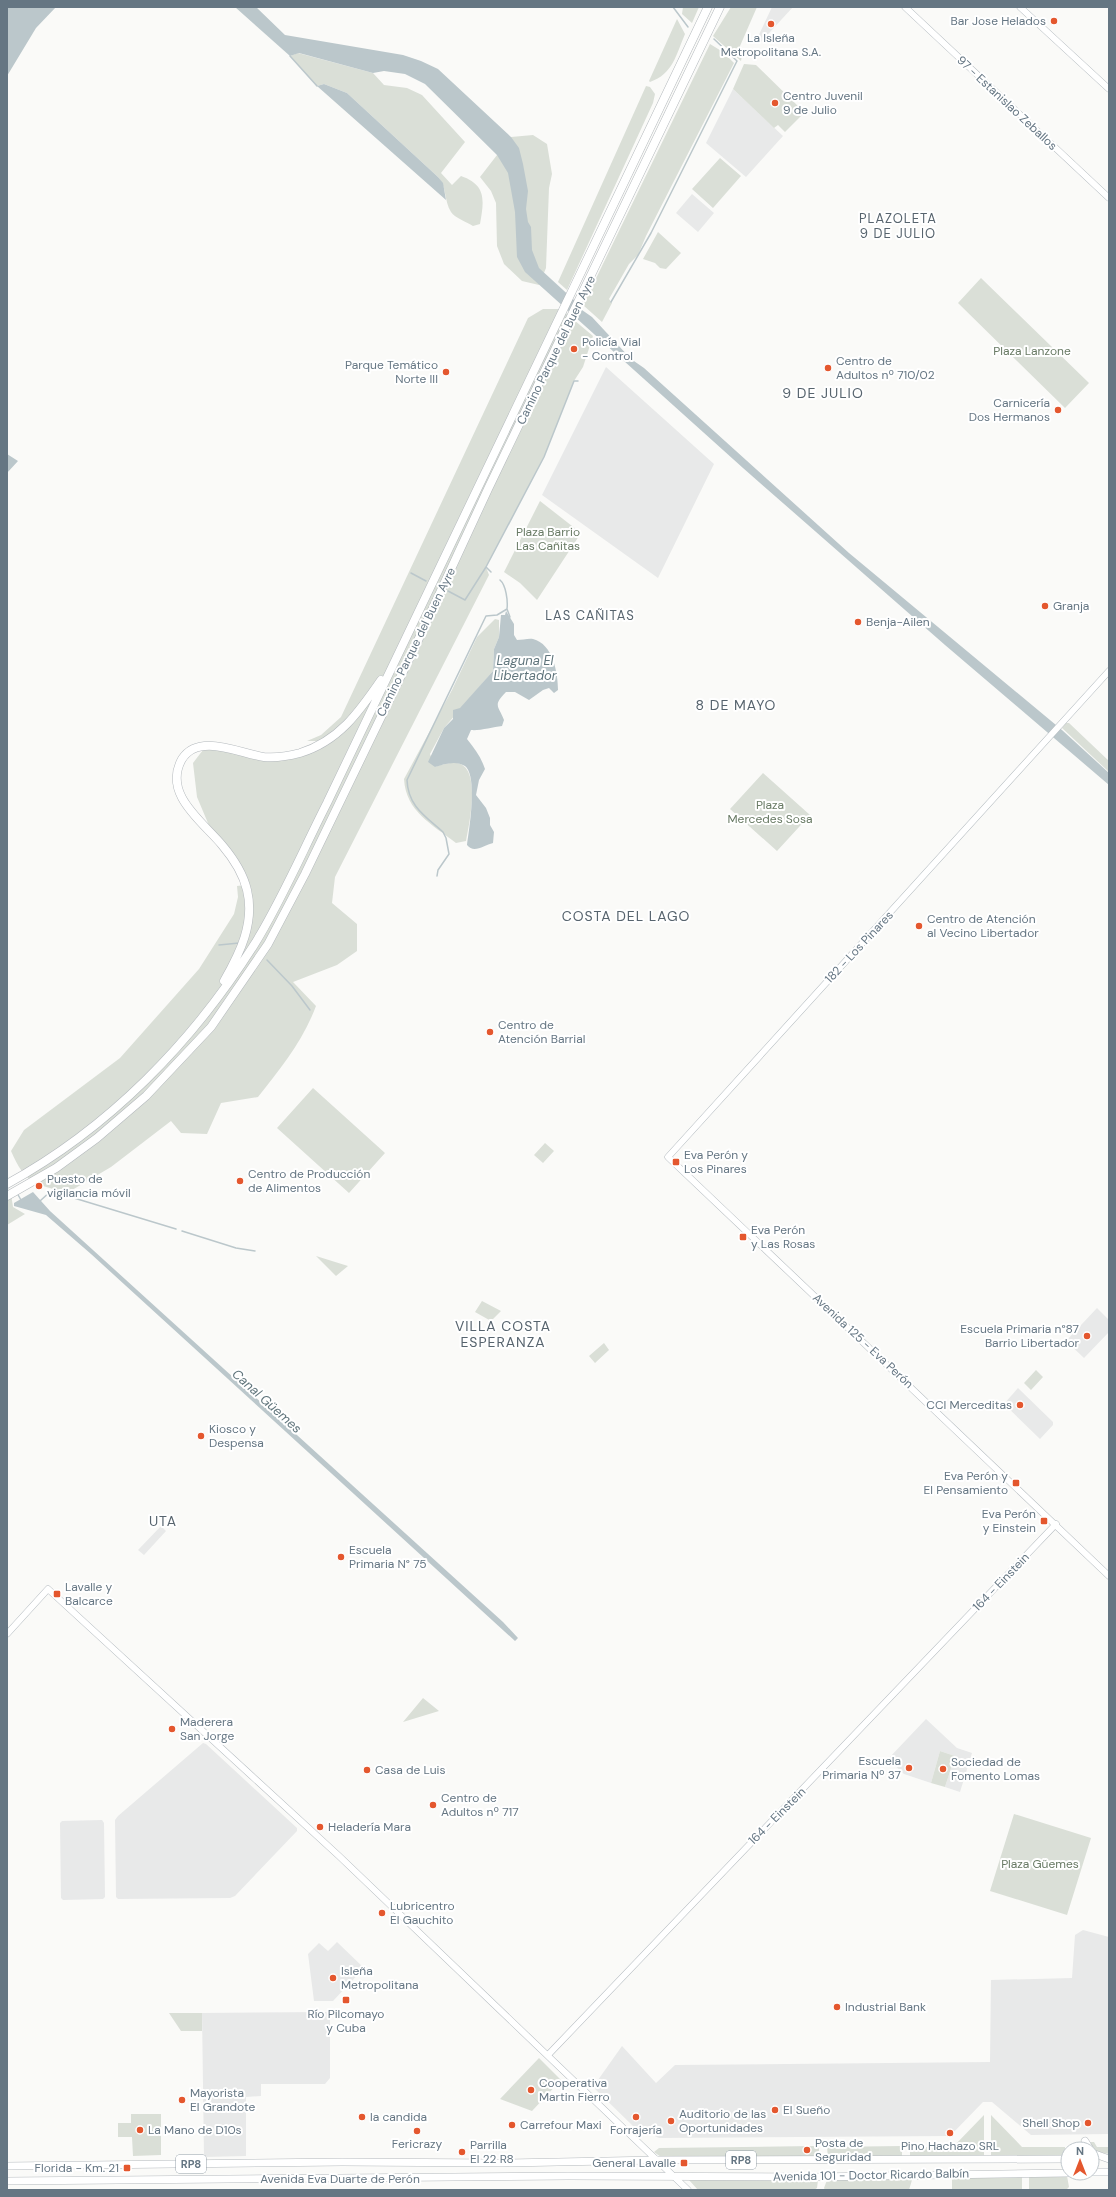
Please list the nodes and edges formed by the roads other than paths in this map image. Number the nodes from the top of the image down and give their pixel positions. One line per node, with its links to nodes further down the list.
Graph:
1 (707, 7): 9 (highway, Camino Parque del Buen Ayre)
2 (720, 7): 6 (highway, Camino Parque del Buen Ayre)
3 (726, 7): 6 (highway)
4 (905, 7): 8 (street, 97 - Estanislao Zeballos)
5 (1020, 7): 7 (street)
6 (707, 35): 14 (highway, Camino Parque del Buen Ayre)
7 (1109, 89)
8 (1109, 198)
9 (397, 658): 11 (highway, Camino Parque del Buen Ayre); 11 (highway)
10 (1109, 671): 12 (street, 182 - Los Pinares)
11 (187, 1036): 13 (highway, Camino Parque del Buen Ayre)
12 (668, 1157): 15 (street, Avenida 125 - Eva Perón)
13 (7, 1184)
14 (9, 1195)
15 (1056, 1524): 16 (street, Avenida 125 - Eva Perón); 18 (street, 164 - Einstein)
16 (1109, 1576)
17 (7, 1634): 18 (street)
18 (548, 2055): 20 (street)
19 (1060, 2159): 20 (main road, Avenida 101 - Doctor Ricardo Balbín / RP8)
20 (657, 2160): 21 (main road, Avenida Eva Duarte de Perón / RP8); 25 (street)
21 (303, 2162): 22 (main road, Avenida Eva Duarte de Perón / RP8); 23 (main road)
22 (7, 2166)
23 (267, 2166)
24 (1060, 2173): 25 (main road, Avenida 101 - Doctor Ricardo Balbín / RP8)
25 (674, 2176): 26 (main road, Avenida Eva Duarte de Perón / RP8); 27 (street)
26 (7, 2182)
27 (688, 2190)

